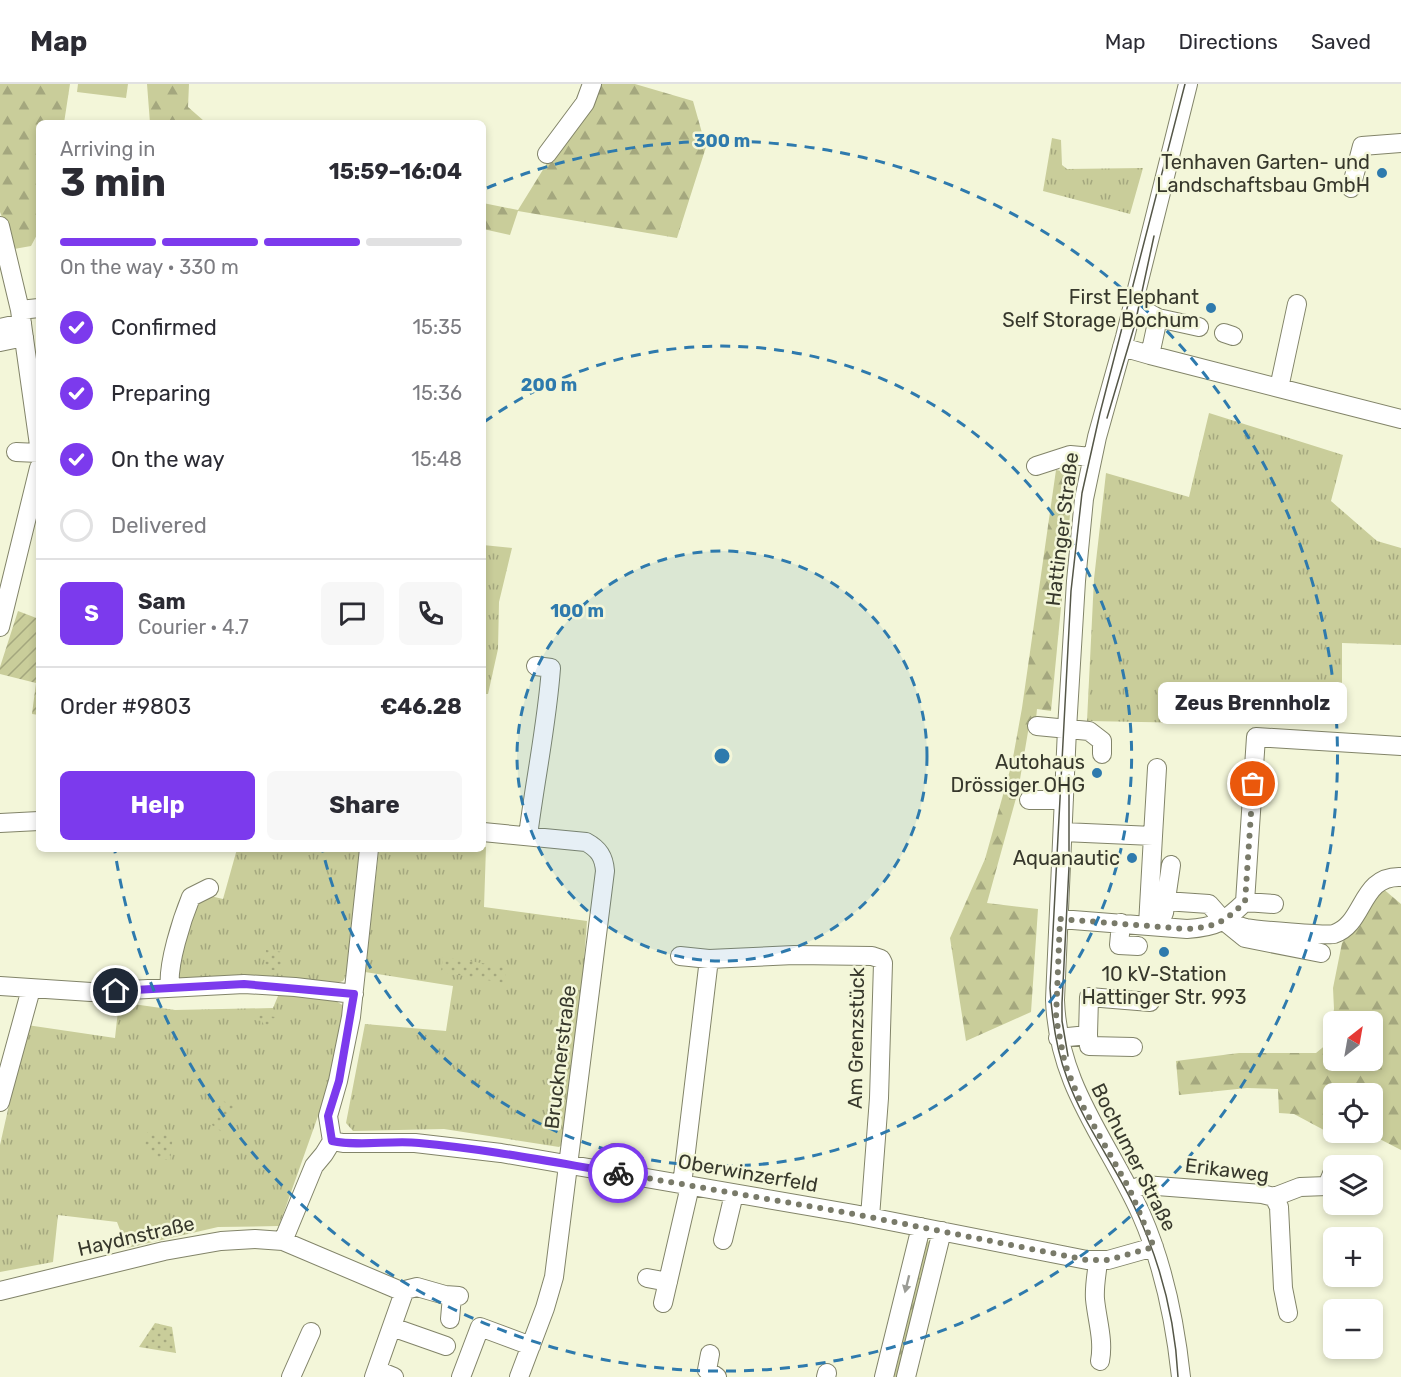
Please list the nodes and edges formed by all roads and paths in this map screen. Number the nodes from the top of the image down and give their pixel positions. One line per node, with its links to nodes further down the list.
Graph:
1 (592, 84): 4 (street)
2 (1188, 84): 7 (street, Hattinger Straße)
3 (1401, 143): 5 (street)
4 (547, 154)
5 (1352, 188)
6 (6, 243): 11 (street)
7 (1133, 304): 10 (street); 15 (street, Hattinger Straße)
8 (1297, 304): 18 (street)
9 (36, 310): 11 (street)
10 (1158, 318): 12 (street); 16 (street)
11 (18, 319): 13 (street); 14 (street); 20 (street)
12 (1199, 327)
13 (0, 328)
14 (1, 347)
15 (1121, 353): 16 (street); 17 (street); 23 (street, Hattinger Straße)
16 (1150, 355): 18 (street)
17 (1187, 378)
18 (1279, 388): 19 (street)
19 (1401, 419)
20 (36, 427)
21 (16, 452): 22 (street)
22 (36, 453)
23 (1092, 457): 24 (street); 30 (street, Hattinger Straße)
24 (1036, 466)
25 (36, 478): 26 (street)
26 (6, 582): 27 (street)
27 (0, 623)
28 (536, 666): 40 (street)
29 (1037, 726): 30 (street)
30 (1066, 729): 32 (street); 35 (street, Hattinger Straße)
31 (1401, 746): 47 (street)
32 (1102, 754)
33 (1157, 768): 41 (street)
34 (1029, 800): 35 (street)
35 (1064, 800): 39 (street, Hattinger Straße)
36 (36, 821): 37 (street)
37 (0, 823)
38 (486, 832): 40 (street)
39 (1063, 832): 41 (street); 49 (street, Hattinger Straße)
40 (528, 836): 70 (street, Brucknerstraße)
41 (1153, 836): 52 (street)
42 (369, 852): 60 (street)
43 (1171, 865): 46 (street)
44 (1401, 877): 50 (street)
45 (209, 888): 59 (street)
46 (1165, 901): 50 (street); 52 (street)
47 (1245, 902): 48 (street); 50 (street)
48 (1274, 904)
49 (1060, 919): 51 (street); 63 (street, Hattinger Straße)
50 (1224, 921): 52 (street); 54 (street)
51 (1121, 923): 52 (street); 53 (street)
52 (1155, 926)
53 (1138, 946)
54 (1321, 953)
55 (680, 956): 56 (street)
56 (709, 959): 72 (street); 77 (street, Am Grenzstück)
57 (0, 986): 58 (street)
58 (31, 989): 59 (street); 65 (street)
59 (167, 991): 60 (street)
60 (354, 994): 68 (street)
61 (1150, 1002): 62 (street)
62 (1088, 1035): 63 (street); 64 (street)
63 (1058, 1038): 66 (street, Hattinger Straße)
64 (1133, 1047)
65 (6, 1053): 67 (street)
66 (1065, 1064): 74 (street, Bochumer Straße)
67 (0, 1102)
68 (332, 1141): 70 (street, Oberwinzerfeld); 81 (street)
69 (614, 1153): 71 (street)
70 (569, 1165): 71 (street, Oberwinzerfeld); 94 (street, Brucknerstraße)
71 (611, 1172): 72 (street, Oberwinzerfeld)
72 (686, 1185): 75 (street, Oberwinzerfeld); 85 (street)
73 (1323, 1186): 76 (street)
74 (1130, 1190): 76 (street, Erikaweg); 82 (street, Bochumer Straße)
75 (734, 1194): 77 (street, Oberwinzerfeld); 80 (street)
76 (1275, 1197): 89 (street, Erikaweg)
77 (870, 1217): 78 (street, Oberwinzerfeld)
78 (921, 1227): 79 (street, Oberwinzerfeld); 103 (street, one-way to 103)
79 (942, 1231): 83 (street, Oberwinzerfeld); 104 (street)
80 (723, 1240)
81 (283, 1241): 86 (street, Haydnstraße); 87 (street, Haydnstraße)
82 (1154, 1247): 83 (street, Oberwinzerfeld); 105 (street, Bochumer Straße)
83 (1098, 1261): 96 (street)
84 (647, 1278): 85 (street)
85 (668, 1282): 88 (street)
86 (0, 1291)
87 (402, 1293): 90 (street); 91 (street)
88 (663, 1303)
89 (1288, 1313)
90 (450, 1319)
91 (392, 1327): 93 (street); 97 (street)
92 (311, 1332): 98 (street)
93 (446, 1346)
94 (531, 1346): 100 (street); 101 (street, Brucknerstraße)
95 (710, 1354): 102 (street)
96 (1100, 1361)
97 (376, 1374): 99 (street)
98 (291, 1377)
99 (394, 1377)
100 (461, 1377)
101 (519, 1377)
102 (717, 1377)
103 (884, 1377)
104 (906, 1377)
105 (1181, 1377)

